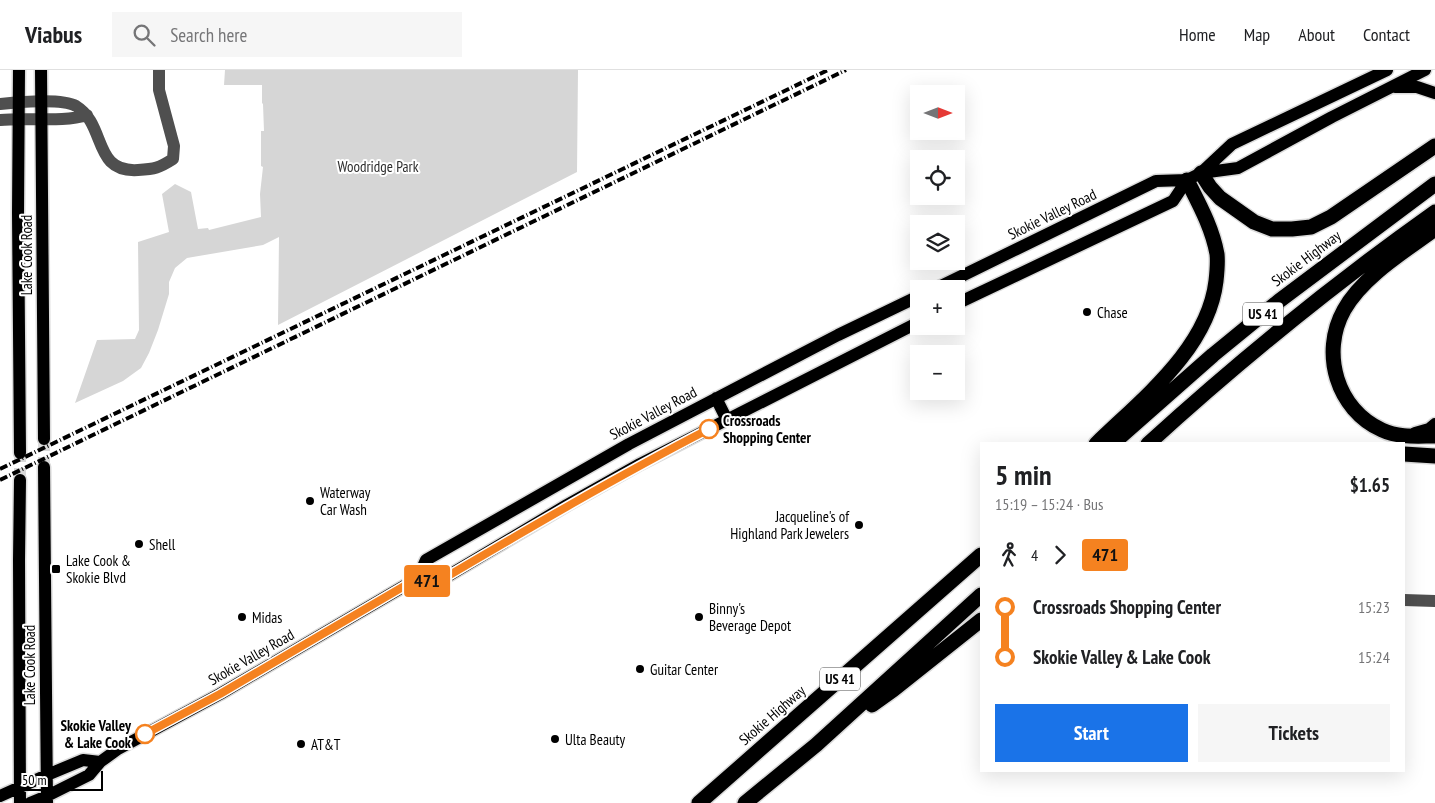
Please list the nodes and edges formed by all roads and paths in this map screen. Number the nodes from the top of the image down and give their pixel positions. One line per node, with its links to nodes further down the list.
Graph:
1 (19, 70): 8 (main road, Lake Cook Road)
2 (42, 70): 9 (main road, Lake Cook Road)
3 (159, 70): 11 (street)
4 (1387, 70): 16 (main road)
5 (1426, 70): 6 (main road, Skokie Valley Road)
6 (1393, 86): 7 (main road); 16 (main road, Skokie Valley Road)
7 (1435, 93)
8 (18, 102): 9 (street); 10 (street); 12 (main road, Lake Cook Road)
9 (41, 102): 11 (street); 13 (main road, Lake Cook Road)
10 (0, 104)
11 (87, 115): 13 (street)
12 (18, 118): 13 (street); 14 (street); 34 (main road, Lake Cook Road)
13 (41, 118): 29 (main road, Lake Cook Road)
14 (0, 120)
15 (1435, 146): 16 (highway)
16 (1194, 176): 20 (main road, Skokie Valley Road); 22 (main road); 30 (highway)
17 (1435, 184): 31 (highway, Skokie Highway / US 41)
18 (1435, 212): 32 (highway, US 41)
19 (1435, 229): 27 (highway)
20 (952, 280)
21 (910, 300): 24 (main road, Skokie Valley Road)
22 (965, 300)
23 (910, 327): 25 (main road)
24 (716, 398): 25 (main road); 33 (main road, Skokie Valley Road)
25 (726, 420): 37 (main road)
26 (1435, 424): 27 (main road)
27 (1402, 436): 28 (highway)
28 (1435, 436)
29 (44, 439)
30 (1098, 442)
31 (1114, 442)
32 (1150, 442)
33 (629, 444): 37 (main road); 41 (main road, Skokie Valley Road)
34 (20, 453)
35 (1405, 454): 36 (highway)
36 (1435, 456)
37 (640, 464): 41 (main road)
38 (44, 466): 48 (main road, Lake Cook Road)
39 (20, 480): 49 (main road, Lake Cook Road)
40 (980, 556): 54 (highway, Skokie Highway / US 41)
41 (418, 578): 47 (main road, Skokie Valley Road)
42 (980, 596): 46 (highway, US 41)
43 (1405, 600): 44 (street)
44 (1435, 601)
45 (980, 621): 46 (highway)
46 (816, 744): 55 (highway, US 41)
47 (100, 762): 48 (main road); 51 (main road, Skokie Valley Road)
48 (47, 774): 49 (main road); 51 (main road, Lake Cook Road)
49 (20, 787): 50 (main road); 52 (main road, Lake Cook Road)
50 (0, 796)
51 (47, 800): 53 (main road, Skokie Valley Road)
52 (20, 803)
53 (30, 803)
54 (699, 803)
55 (744, 803)

